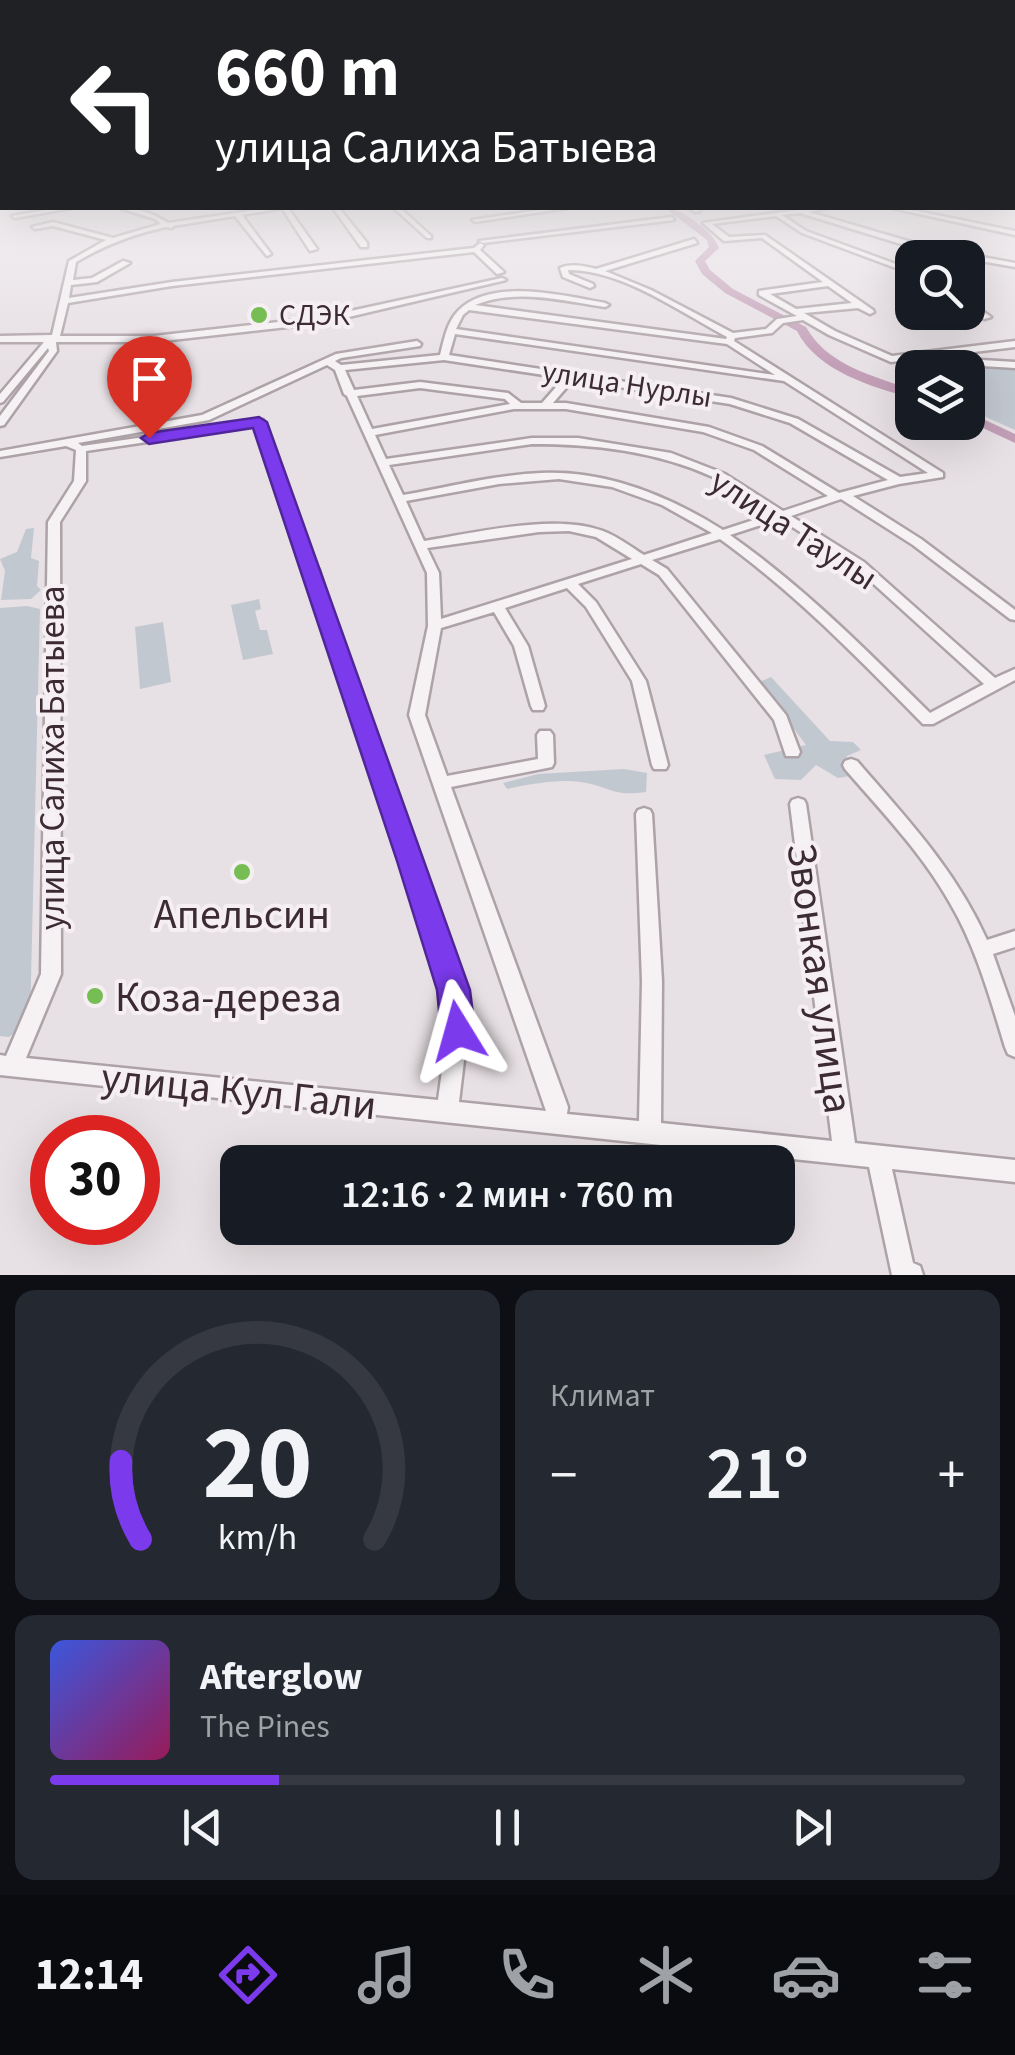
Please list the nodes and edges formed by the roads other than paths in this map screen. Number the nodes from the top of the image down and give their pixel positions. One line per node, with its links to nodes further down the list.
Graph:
1 (103, 246): 16 (street)
2 (262, 246): 11 (street)
3 (310, 246): 9 (street)
4 (480, 246): 10 (street)
5 (677, 246): 15 (street)
6 (776, 246): 17 (street)
7 (840, 246): 14 (street)
8 (915, 246): 13 (street)
9 (313, 249)
10 (476, 250): 19 (street); 28 (street)
11 (267, 254)
12 (126, 263): 16 (street)
13 (1015, 265)
14 (895, 266)
15 (597, 271): 18 (street); 27 (street)
16 (68, 283): 19 (street)
17 (827, 284): 21 (street); 24 (street)
18 (590, 286)
19 (64, 301): 28 (street)
20 (604, 304): 22 (street)
21 (858, 305): 23 (street); 24 (street)
22 (468, 307): 25 (street); 26 (street)
23 (870, 312)
24 (798, 315): 27 (street); 31 (street)
25 (610, 329): 27 (street); 32 (street)
26 (451, 331): 32 (street); 33 (street)
27 (730, 339): 40 (street)
28 (52, 340): 29 (street); 37 (street); 38 (street)
29 (0, 341)
30 (417, 344): 35 (street)
31 (1015, 344)
32 (589, 351): 39 (street); 40 (street)
33 (444, 357): 35 (street, улица Нурлы); 39 (street, улица Нурлы)
34 (985, 363): 36 (street)
35 (334, 365): 41 (street); 47 (street)
36 (1015, 365)
37 (39, 370): 38 (street); 45 (street)
38 (23, 371): 42 (street)
39 (571, 375): 43 (street); 50 (street, улица Нурлы)
40 (786, 380): 50 (street)
41 (349, 394): 44 (street); 46 (street)
42 (0, 400)
43 (546, 405): 44 (street); 51 (street)
44 (518, 406): 46 (street)
45 (0, 423)
46 (367, 434): 49 (street)
47 (73, 445): 48 (street); 74 (street, улица Салиха Батыева); 75 (street)
48 (0, 454)
49 (383, 463): 52 (street); 53 (street, улица Таулы)
50 (898, 480): 51 (street)
51 (841, 497): 53 (street); 59 (street)
52 (399, 499): 54 (street); 55 (street)
53 (781, 515): 54 (street); 62 (street, улица Таулы)
54 (720, 536): 56 (street); 62 (street)
55 (420, 545): 56 (street); 60 (street)
56 (642, 561): 57 (street); 65 (street)
57 (569, 584): 58 (street); 67 (street)
58 (498, 608): 60 (street); 63 (street)
59 (1015, 616)
60 (435, 626): 68 (street)
61 (1015, 674): 62 (street)
62 (993, 684)
63 (538, 706)
64 (544, 735): 68 (street)
65 (792, 752)
66 (850, 764): 72 (street)
67 (660, 765)
68 (442, 783): 76 (street)
69 (798, 804): 78 (street, Звонкая улица)
70 (644, 814): 77 (street)
71 (1015, 939): 72 (street)
72 (982, 950): 73 (street)
73 (1015, 1046)
74 (6, 1066): 75 (street, улица Кул Гали)
75 (447, 1111): 76 (street, улица Кул Гали)
76 (556, 1124): 77 (street, улица Кул Гали)
77 (650, 1131): 78 (street, улица Кул Гали)
78 (845, 1152): 79 (street, улица Кул Гали)
79 (878, 1156): 80 (street, улица Кул Гали); 81 (street)
80 (1015, 1171)
81 (907, 1273)

